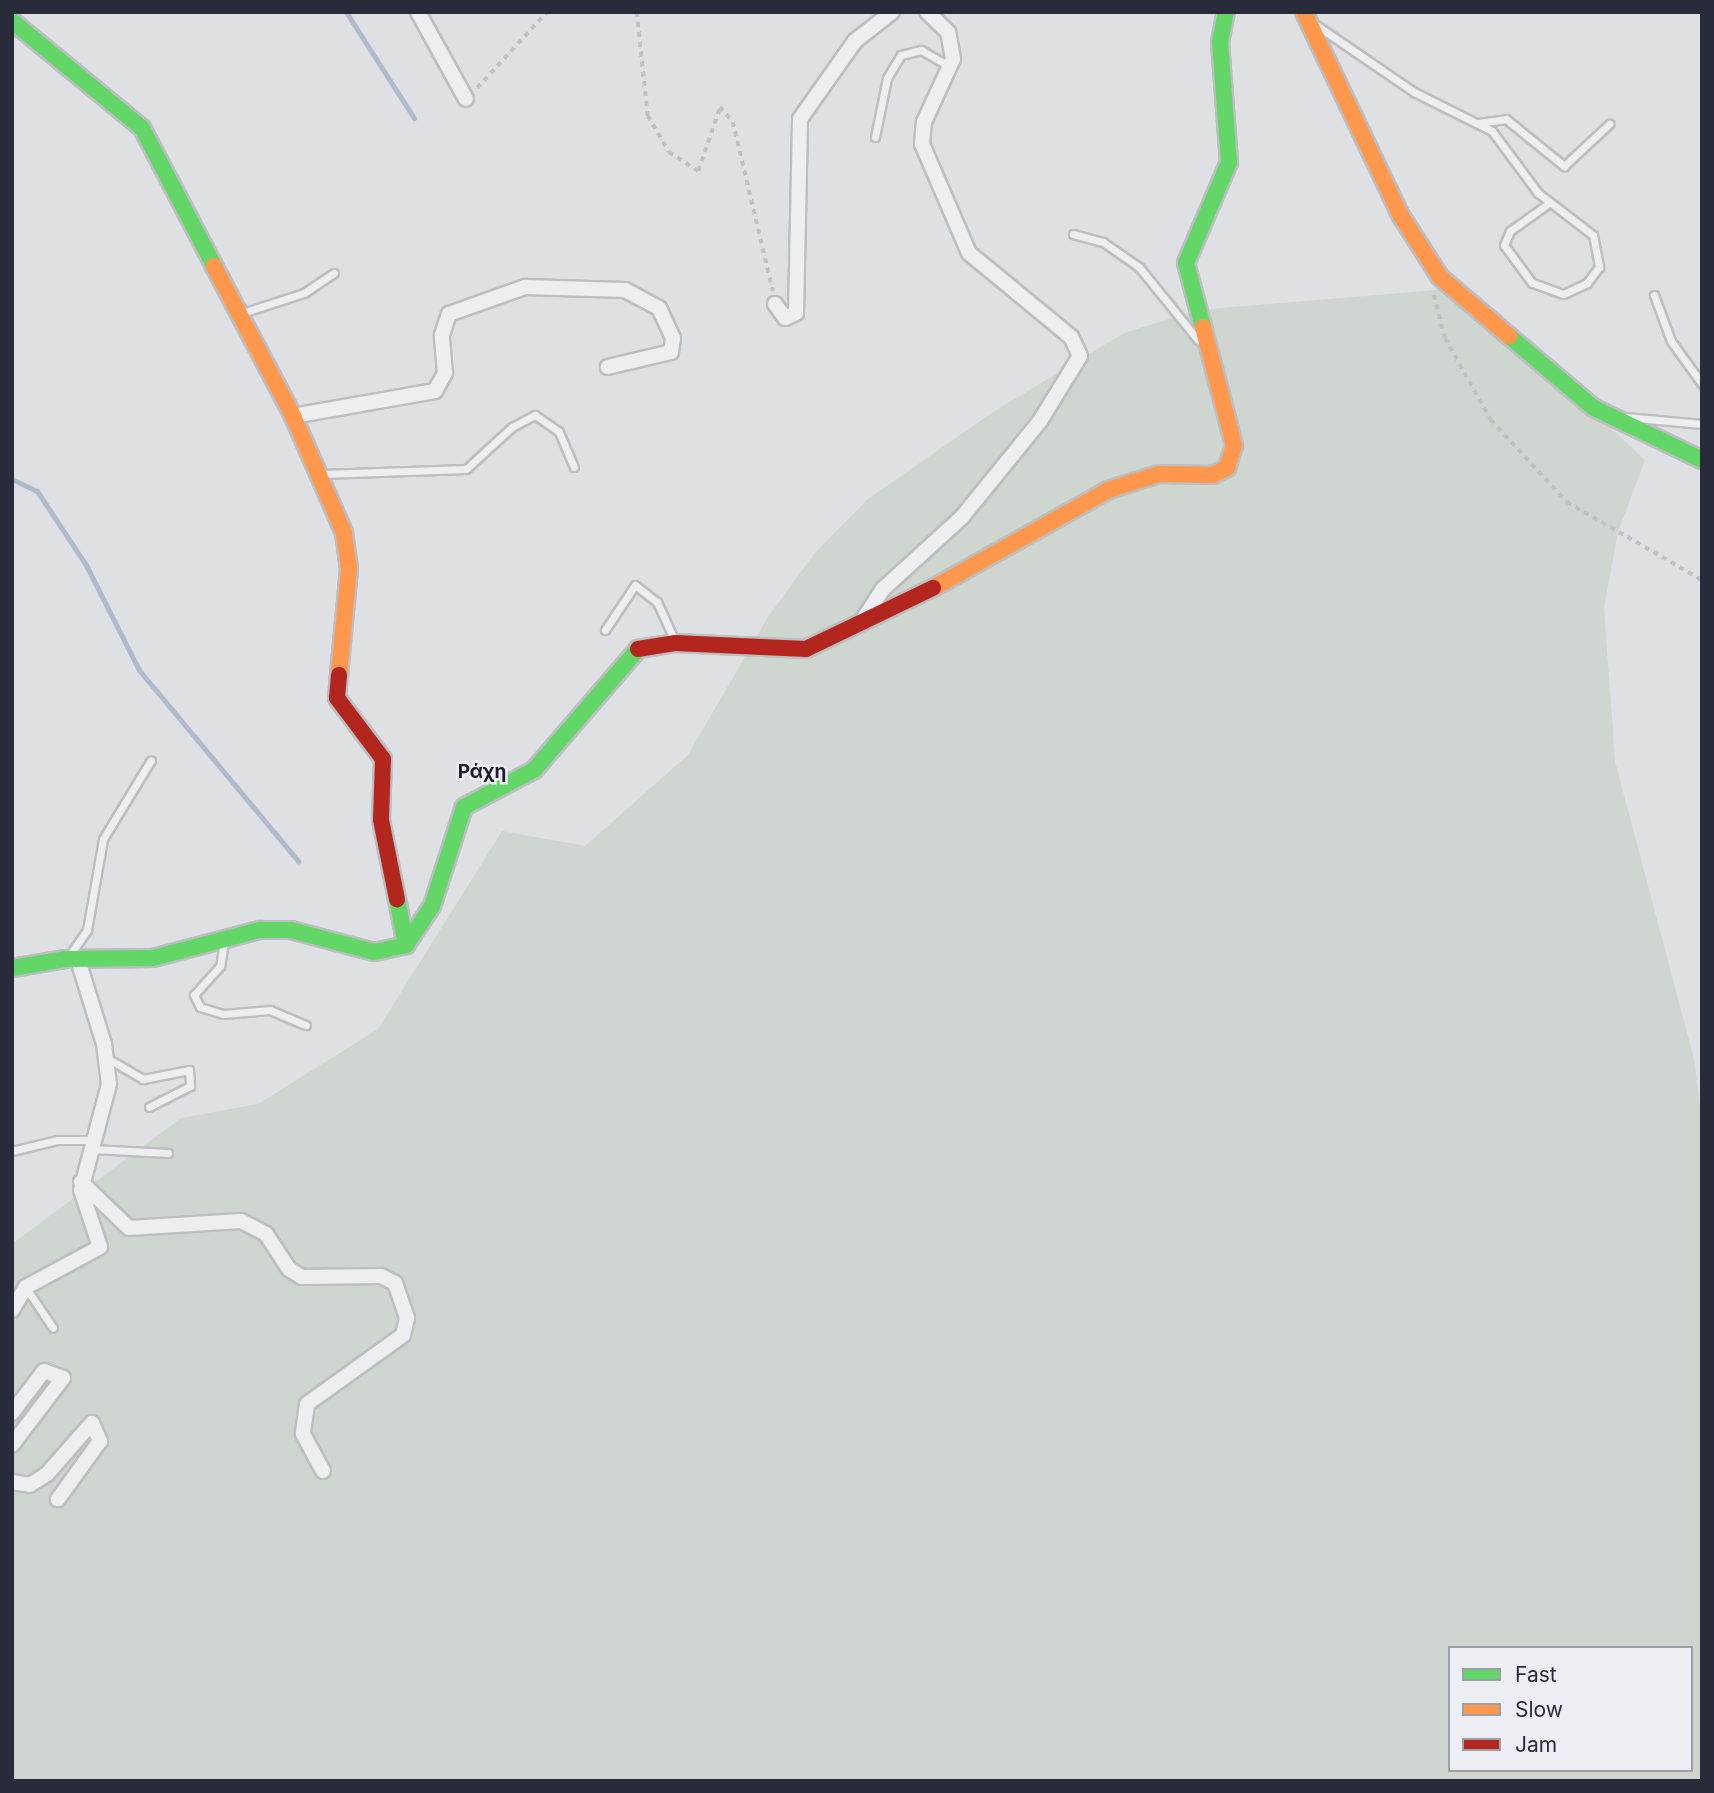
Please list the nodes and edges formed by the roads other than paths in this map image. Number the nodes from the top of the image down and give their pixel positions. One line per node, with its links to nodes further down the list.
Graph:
1 (418, 12): 8 (street)
2 (892, 12): 16 (street)
3 (927, 12): 7 (street)
4 (1226, 12): 19 (street)
5 (1308, 18): 9 (lane); 22 (street)
6 (12, 21): 17 (street)
7 (951, 68): 11 (lane); 27 (street)
8 (466, 99)
9 (1478, 123): 10 (lane); 12 (lane)
10 (1608, 124)
11 (875, 137)
12 (1549, 203): 12 (lane)
13 (1073, 234): 19 (lane)
14 (334, 273): 17 (lane)
15 (1654, 295): 20 (lane)
16 (775, 304)
17 (241, 313): 21 (street)
18 (608, 367): 21 (street)
19 (1216, 371): 27 (street)
20 (1702, 384)
21 (293, 416): 26 (street)
22 (1612, 419): 23 (lane); 24 (street)
23 (1702, 425)
24 (1702, 460)
25 (574, 467): 26 (lane)
26 (318, 475): 32 (street)
27 (861, 622): 29 (street)
28 (605, 631): 29 (lane)
29 (675, 643): 32 (street)
30 (151, 760): 33 (lane)
31 (223, 937): 32 (street); 33 (street); 35 (lane)
32 (406, 945)
33 (72, 960): 34 (street); 36 (street)
34 (12, 968)
35 (306, 1025)
36 (106, 1058): 37 (lane); 38 (street)
37 (149, 1107)
38 (93, 1145): 39 (lane); 40 (lane); 41 (street)
39 (12, 1152)
40 (168, 1153)
41 (81, 1182): 42 (street); 47 (street)
42 (26, 1287): 43 (street); 44 (lane)
43 (12, 1310)
44 (53, 1328)
45 (12, 1413): 46 (street)
46 (12, 1445)
47 (323, 1471)
48 (12, 1482): 49 (street)
49 (58, 1499)

